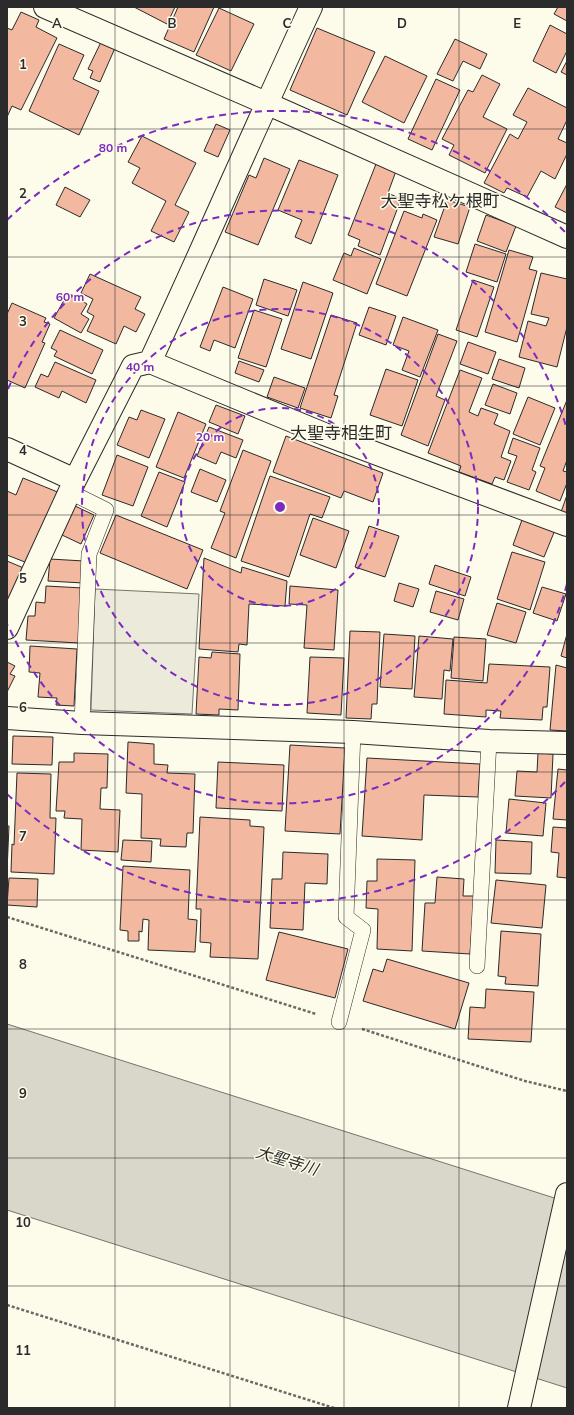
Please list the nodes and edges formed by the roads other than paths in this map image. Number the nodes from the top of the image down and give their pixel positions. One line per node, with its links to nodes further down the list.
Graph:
1 (46, 7): 3 (street)
2 (311, 7): 3 (street)
3 (266, 103): 4 (street); 5 (street)
4 (567, 237)
5 (150, 362): 7 (street); 8 (street)
6 (7, 449): 7 (street)
7 (72, 486): 9 (street); 11 (lane)
8 (567, 525)
9 (7, 628)
10 (7, 718): 11 (street)
11 (82, 723): 12 (street)
12 (353, 732): 13 (street); 16 (lane)
13 (489, 741): 14 (street); 15 (lane)
14 (567, 743)
15 (477, 966)
16 (339, 1022)
17 (567, 1194): 18 (street)
18 (519, 1408)

